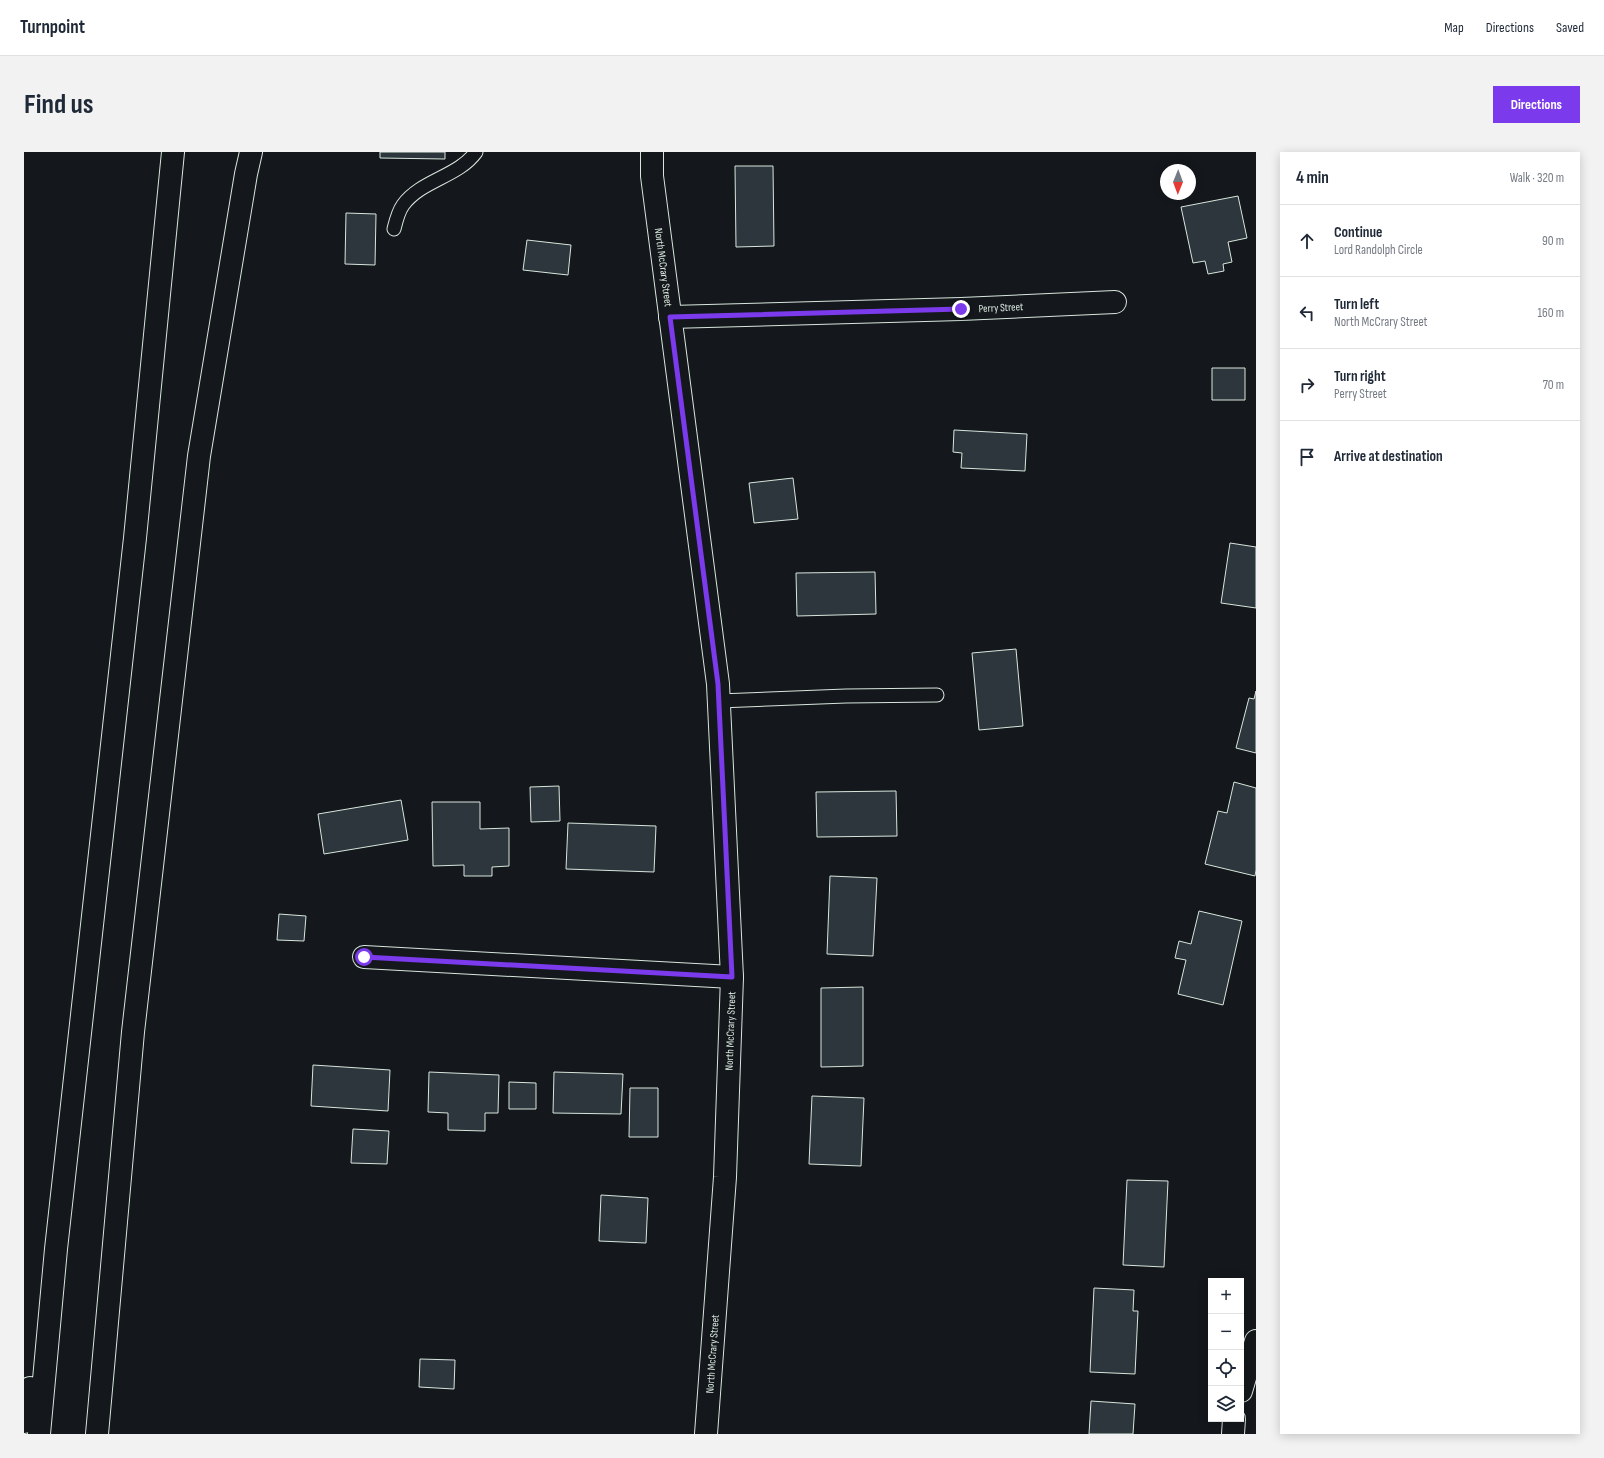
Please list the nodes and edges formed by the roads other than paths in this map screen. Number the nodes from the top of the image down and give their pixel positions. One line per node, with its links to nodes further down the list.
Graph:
1 (173, 152): 12 (main road)
2 (252, 152): 18 (main road)
3 (476, 152): 5 (lane)
4 (652, 152): 7 (main road, North McCrary Street)
5 (394, 229)
6 (1116, 302): 7 (main road, Perry Street)
7 (670, 317): 9 (main road, North McCrary Street)
8 (937, 694): 9 (lane)
9 (719, 702): 11 (main road, North McCrary Street)
10 (364, 957): 11 (main road)
11 (732, 977): 19 (main road, North McCrary Street)
12 (56, 1249): 15 (main road); 17 (main road)
13 (1256, 1341): 14 (main road)
14 (1242, 1386)
15 (24, 1422)
16 (1234, 1422): 20 (main road)
17 (39, 1434)
18 (97, 1434)
19 (706, 1434)
20 (1233, 1434)

